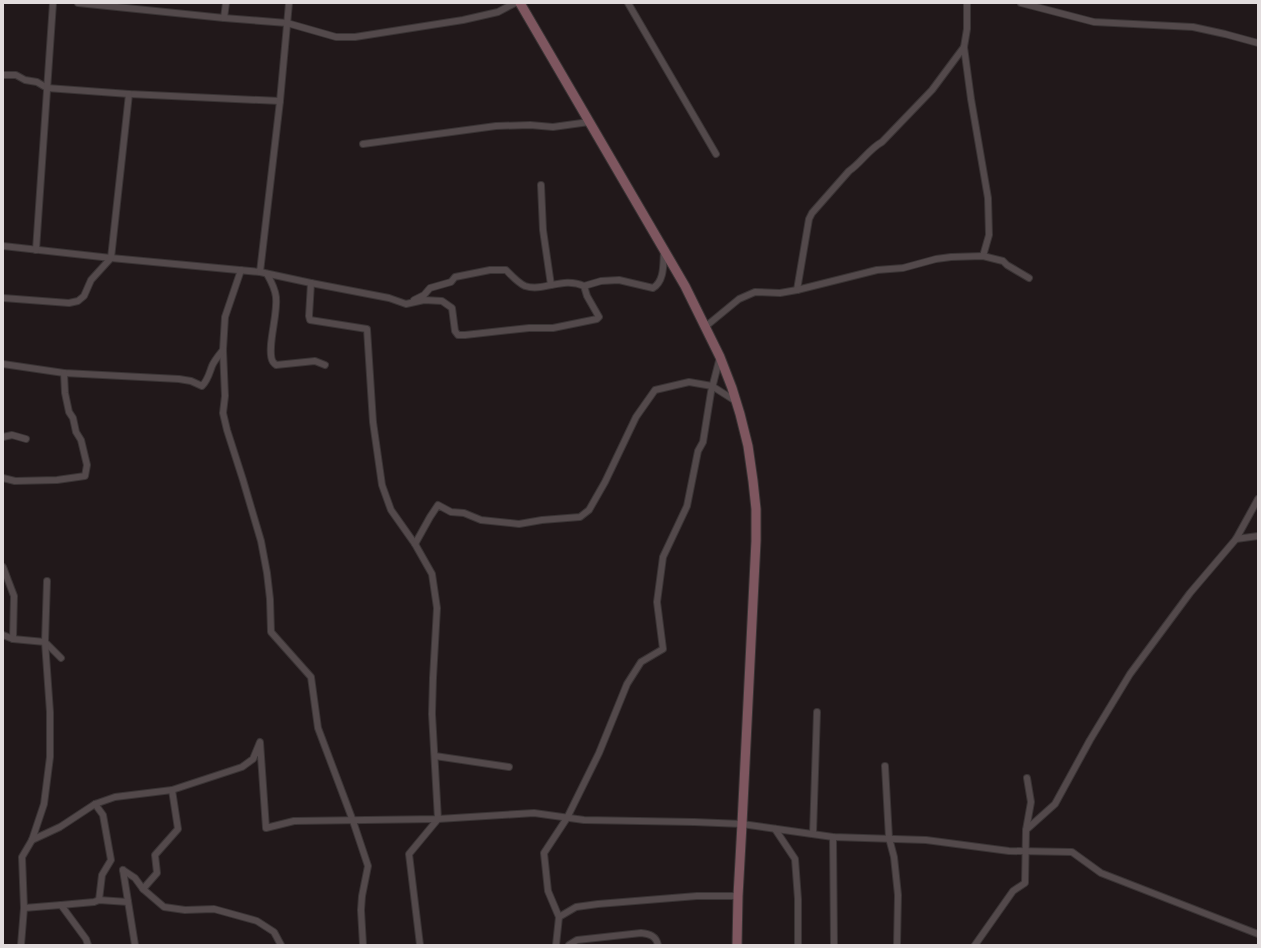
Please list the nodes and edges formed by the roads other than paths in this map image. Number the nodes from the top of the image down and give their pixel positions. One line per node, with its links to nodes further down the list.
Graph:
1 (53, 3): 17 (street)
2 (78, 3): 11 (street)
3 (153, 3): 11 (street)
4 (226, 3): 12 (street)
5 (289, 3): 13 (street)
6 (515, 3): 13 (street)
7 (520, 3): 20 (street)
8 (628, 3): 22 (street)
9 (967, 3): 15 (street)
10 (1021, 3): 14 (street)
11 (152, 10): 12 (street)
12 (224, 18): 13 (street)
13 (287, 23): 19 (street)
14 (1258, 43)
15 (964, 47): 27 (street); 36 (street)
16 (3, 75): 17 (street)
17 (47, 88): 18 (street); 26 (street)
18 (129, 94): 19 (street); 28 (street)
19 (280, 101): 30 (street)
20 (589, 122): 21 (street); 25 (street)
21 (363, 144)
22 (716, 154)
23 (540, 185): 34 (street)
24 (3, 246): 26 (street)
25 (664, 249): 35 (street); 39 (street)
26 (36, 250): 28 (street)
27 (983, 256): 32 (street); 36 (street)
28 (111, 258): 29 (street); 37 (street)
29 (241, 270): 30 (street); 40 (street)
30 (260, 272): 31 (street)
31 (267, 274): 33 (street); 43 (street)
32 (1029, 278)
33 (311, 283): 38 (street); 53 (street)
34 (551, 285): 35 (street); 38 (street)
35 (584, 286): 38 (street)
36 (797, 290): 39 (street)
37 (3, 298)
38 (406, 304)
39 (705, 327): 41 (street)
40 (222, 350): 44 (street); 69 (street)
41 (720, 357): 45 (street); 46 (street)
42 (3, 364): 44 (street)
43 (325, 365)
44 (64, 372): 49 (street)
45 (712, 386): 46 (street); 53 (street); 67 (street)
46 (737, 402): 70 (street)
47 (3, 438): 48 (street)
48 (26, 439)
49 (3, 478)
50 (1258, 499): 52 (street)
51 (1258, 536): 52 (street)
52 (1236, 538): 72 (street)
53 (415, 544): 61 (street)
54 (3, 567): 57 (street)
55 (47, 581): 58 (street)
56 (3, 635): 57 (street)
57 (13, 639): 58 (street)
58 (45, 642): 59 (street); 76 (street)
59 (60, 658)
60 (817, 712): 73 (street)
61 (435, 756): 63 (street); 68 (street)
62 (885, 766): 75 (street)
63 (509, 767)
64 (1026, 778): 72 (street)
65 (172, 790): 66 (street); 69 (street); 78 (street)
66 (95, 804): 76 (street); 80 (street)
67 (567, 818): 68 (street); 70 (street); 84 (street)
68 (438, 819): 69 (street); 91 (street)
69 (353, 821): 90 (street)
70 (742, 824): 71 (street); 79 (street)
71 (775, 829): 73 (street); 96 (street)
72 (1026, 830): 77 (street)
73 (812, 834): 74 (street)
74 (833, 837): 75 (street); 97 (street)
75 (889, 838): 77 (street); 98 (street)
76 (32, 840): 83 (street)
77 (1026, 851): 85 (street); 99 (street)
78 (143, 889): 81 (street); 89 (street)
79 (738, 896): 84 (street); 95 (street)
80 (99, 900): 81 (street); 82 (street)
81 (128, 902): 88 (street)
82 (61, 905): 83 (street); 87 (street)
83 (24, 908): 86 (street)
84 (559, 917): 92 (street)
85 (1258, 934)
86 (21, 945)
87 (88, 945)
88 (136, 945)
89 (281, 945)
90 (363, 945)
91 (420, 945)
92 (556, 945)
93 (569, 945): 94 (street)
94 (658, 945)
95 (736, 945)
96 (798, 945)
97 (834, 945)
98 (897, 945)
99 (975, 945)

